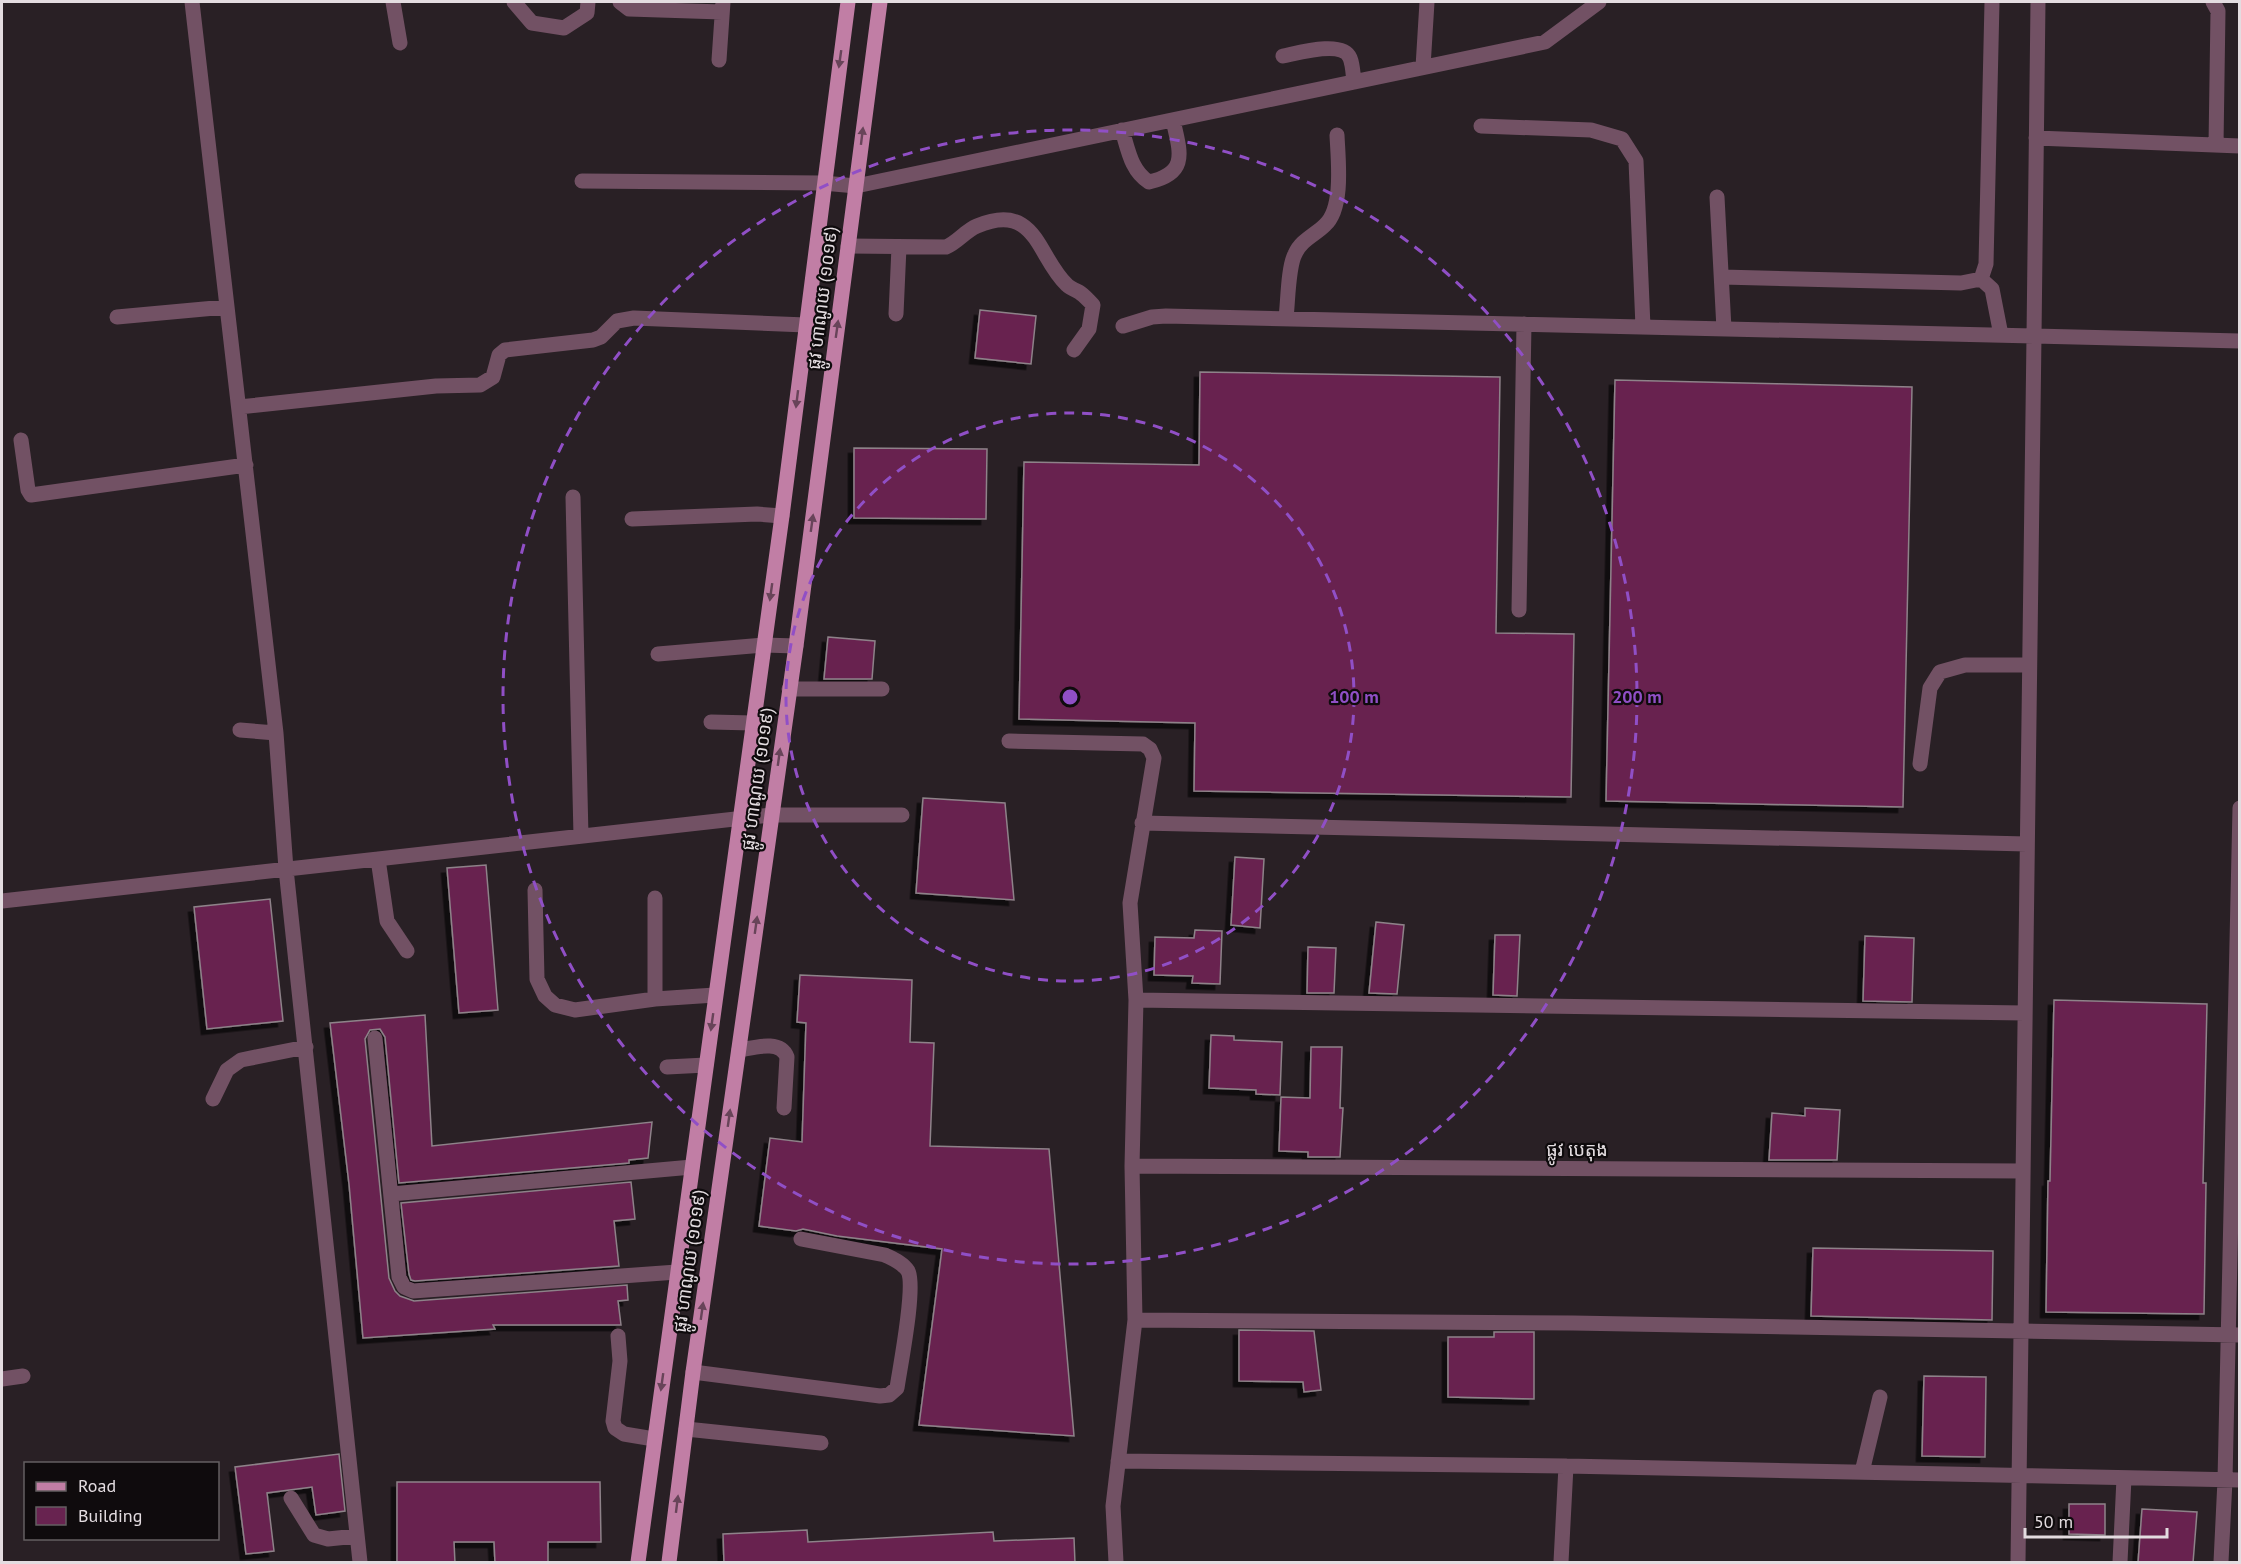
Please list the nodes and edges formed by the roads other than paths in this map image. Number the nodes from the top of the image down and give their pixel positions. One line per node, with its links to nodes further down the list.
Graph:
1 (192, 2): 34 (street)
2 (393, 2): 14 (street)
3 (514, 2): 4 (street)
4 (588, 2)
5 (620, 2): 13 (street)
6 (848, 2): 27 (main road, ផ្លូវ ហាណូយ (១០១៩), one-way to 27)
7 (880, 2): 28 (main road, ផ្លូវ ហាណូយ (១០១៩), one-way to 7)
8 (1427, 2): 17 (street)
9 (1599, 2): 17 (street)
10 (1992, 2): 33 (street)
11 (2038, 2): 23 (street)
12 (2213, 2): 24 (street)
13 (722, 7): 16 (street)
14 (400, 43)
15 (1283, 56): 18 (street)
16 (719, 60)
17 (1423, 68): 18 (street)
18 (1354, 82): 19 (street)
19 (1173, 120): 21 (street); 21 (street)
20 (1481, 126): 41 (street)
21 (1122, 130): 28 (street)
22 (1337, 135): 37 (street)
23 (2036, 138): 24 (street); 44 (street)
24 (2216, 145): 25 (street)
25 (2240, 146)
26 (582, 181): 27 (street)
27 (824, 183): 28 (street); 39 (main road, ផ្លូវ ហាណូយ (១០១៩))
28 (856, 186): 30 (main road, ផ្លូវ ហាណូយ (១០១៩))
29 (1717, 197): 32 (street)
30 (849, 246): 31 (street); 55 (main road, ផ្លូវ ហាណូយ (១០១៩), one-way to 30)
31 (899, 247): 35 (street); 46 (street)
32 (1722, 278): 33 (street); 42 (street)
33 (1980, 279): 43 (street)
34 (226, 307): 36 (street); 47 (street)
35 (896, 314)
36 (117, 317)
37 (1286, 318): 38 (street); 40 (street)
38 (1524, 324): 41 (street); 53 (street)
39 (806, 325): 47 (street); 51 (main road, ផ្លូវ ហាណូយ (១០១៩), one-way to 51)
40 (1123, 327)
41 (1643, 327): 42 (street)
42 (1724, 329): 43 (street)
43 (2001, 335): 44 (street)
44 (2034, 336): 45 (street); 57 (street)
45 (2240, 341)
46 (1074, 350)
47 (239, 407): 49 (street)
48 (21, 440): 49 (street)
49 (246, 465): 63 (street)
50 (573, 497): 71 (street)
51 (782, 516): 52 (street); 54 (main road, ផ្លូវ ហាណូយ (១០១៩), one-way to 54)
52 (632, 519)
53 (1519, 610)
54 (764, 645): 55 (street); 56 (street); 61 (main road, ផ្លូវ ហាណូយ (១០១៩))
55 (796, 646): 58 (main road, ផ្លូវ ហាណូយ (១០១៩))
56 (658, 654)
57 (2029, 665): 65 (street); 72 (street)
58 (789, 689): 59 (street); 67 (main road, ផ្លូវ ហាណូយ (១០១៩), one-way to 58)
59 (882, 689)
60 (711, 722): 61 (street)
61 (753, 723): 69 (main road, ផ្លូវ ហាណូយ (១០១៩))
62 (240, 730): 63 (street)
63 (276, 733): 74 (street)
64 (1009, 741): 70 (street)
65 (1920, 764)
66 (2240, 808): 83 (street)
67 (771, 815): 68 (street); 69 (street); 86 (main road, ផ្លូវ ហាណូយ (១០១៩), one-way to 67)
68 (902, 815)
69 (740, 819): 71 (street); 79 (main road, ផ្លូវ ហាណូយ (១០១៩))
70 (1142, 823): 72 (street); 81 (street)
71 (581, 836): 73 (street)
72 (2027, 844): 82 (street)
73 (378, 859): 74 (street); 78 (street)
74 (286, 869): 77 (street); 85 (street)
75 (535, 890): 80 (street)
76 (655, 898): 80 (street)
77 (2, 901)
78 (407, 951)
79 (716, 996): 80 (street); 87 (main road, ផ្លូវ ហាណូយ (១០១៩), one-way to 87)
80 (655, 999)
81 (1136, 1000): 82 (street); 91 (street)
82 (2025, 1013): 93 (street)
83 (2237, 1017): 99 (street)
84 (375, 1038): 94 (street)
85 (306, 1047): 89 (street); 115 (street)
86 (739, 1050): 90 (street); 101 (main road, ផ្លូវ ហាណូយ (១០១៩), one-way to 86)
87 (706, 1065): 88 (street); 92 (main road, ផ្លូវ ហាណូយ (១០១៩))
88 (667, 1067)
89 (213, 1100)
90 (784, 1108)
91 (1132, 1166): 93 (street, ផ្លូវ បេតុង); 97 (street)
92 (692, 1167): 94 (street); 96 (main road, ផ្លូវ ហាណូយ (១០១៩))
93 (2023, 1171): 98 (street)
94 (391, 1194): 96 (street)
95 (801, 1239): 101 (street)
96 (677, 1272): 106 (main road, ផ្លូវ ហាណូយ (១០១៩), one-way to 106)
97 (1135, 1320): 98 (street); 108 (street)
98 (2021, 1331): 99 (street); 111 (street)
99 (2234, 1335): 113 (street)
100 (618, 1336): 106 (street)
101 (693, 1372): 105 (main road, ផ្លូវ ហាណូយ (១០១៩))
102 (22, 1376): 103 (street)
103 (2, 1379)
104 (1880, 1397): 110 (street)
105 (686, 1429): 107 (street); 118 (main road, ផ្លូវ ហាណូយ (១០១៩), one-way to 105)
106 (654, 1439): 117 (main road, ផ្លូវ ហាណូយ (១០១៩))
107 (821, 1443)
108 (1118, 1461): 109 (street); 119 (street)
109 (1566, 1466): 110 (street); 120 (street)
110 (1862, 1472): 111 (street)
111 (2019, 1476): 112 (street); 121 (street)
112 (2124, 1478): 113 (street); 122 (street)
113 (2232, 1480): 123 (street)
114 (291, 1498): 115 (street)
115 (357, 1536): 116 (street)
116 (360, 1563)
117 (638, 1563)
118 (669, 1563)
119 (1116, 1563)
120 (1561, 1563)
121 (2018, 1563)
122 (2120, 1563)
123 (2221, 1563)

